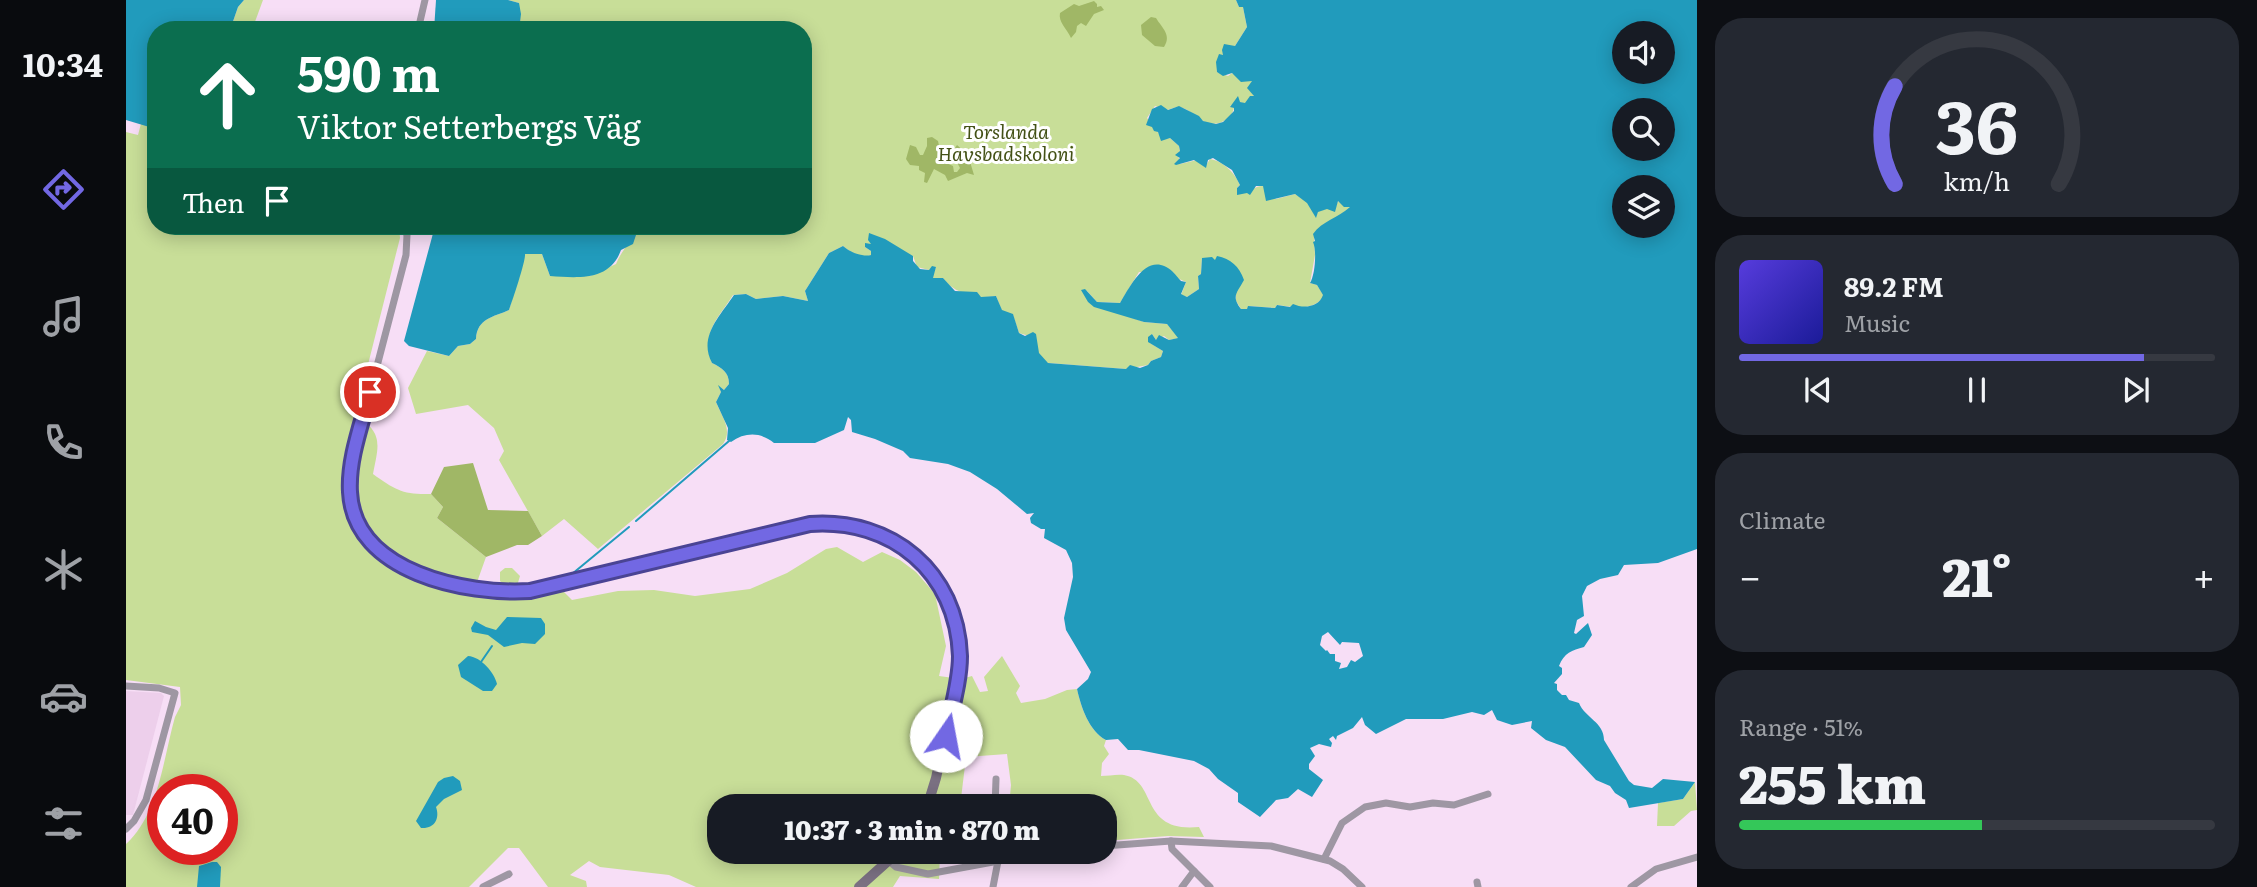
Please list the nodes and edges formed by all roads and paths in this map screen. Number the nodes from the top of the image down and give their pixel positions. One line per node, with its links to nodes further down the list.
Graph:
1 (425, 0): 2 (street)
2 (420, 21)
3 (407, 235): 4 (street)
4 (496, 590): 7 (street)
5 (126, 686): 10 (street)
6 (996, 779): 8 (street)
7 (930, 794)
8 (995, 794)
9 (1488, 794): 14 (street)
10 (126, 829)
11 (1171, 841): 12 (street); 14 (street); 19 (street)
12 (1117, 844)
13 (1697, 857): 27 (street)
14 (1324, 859): 26 (street)
15 (888, 864): 22 (street)
16 (892, 864): 17 (street)
17 (982, 864)
18 (996, 864): 23 (street)
19 (1194, 872): 24 (street); 25 (street)
20 (509, 874): 21 (street)
21 (483, 887)
22 (859, 887)
23 (993, 887)
24 (1182, 887)
25 (1210, 887)
26 (1362, 887)
27 (1630, 887)

